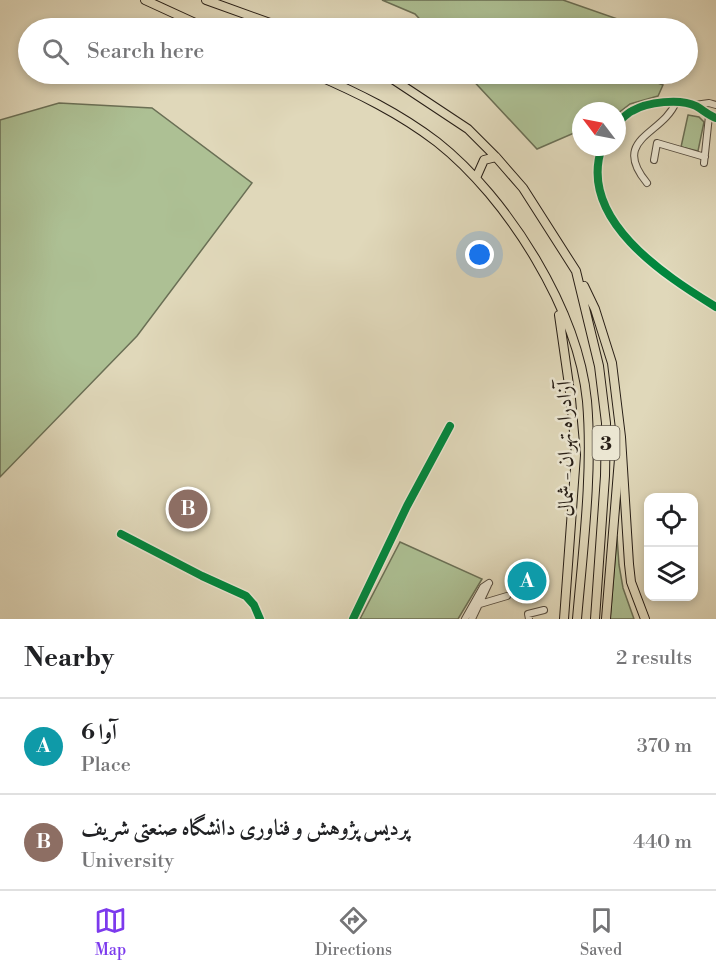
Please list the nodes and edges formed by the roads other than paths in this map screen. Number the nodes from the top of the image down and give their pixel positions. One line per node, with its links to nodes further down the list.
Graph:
1 (145, 0): 3 (highway)
2 (206, 0): 4 (highway)
3 (185, 18)
4 (256, 18)
5 (338, 84): 16 (highway, آزادراه تهران - شمال / 3)
6 (400, 84): 14 (highway, آزادراه تهران - شمال / 3)
7 (676, 102): 8 (street); 10 (street); 17 (street)
8 (695, 105): 9 (street); 11 (street)
9 (716, 105)
10 (626, 115)
11 (709, 116): 12 (street); 15 (street)
12 (716, 118)
13 (600, 156): 20 (street)
14 (496, 158): 16 (highway); 18 (highway, آزادراه تهران - شمال / 3)
15 (654, 160)
16 (476, 178): 19 (highway, آزادراه تهران - شمال / 3)
17 (648, 183)
18 (576, 271): 22 (highway); 34 (highway, آزادراه تهران - شمال / 3)
19 (556, 297): 32 (highway); 33 (highway, آزادراه تهران - شمال / 3)
20 (716, 307)
21 (450, 426): 28 (street)
22 (621, 437): 35 (main road); 36 (highway)
23 (121, 534): 27 (street)
24 (507, 596): 25 (street)
25 (480, 604): 29 (street); 30 (street)
26 (544, 610): 31 (street)
27 (260, 619)
28 (352, 619)
29 (465, 619)
30 (472, 619)
31 (529, 619)
32 (564, 619)
33 (577, 619)
34 (595, 619)
35 (606, 619)
36 (645, 619)

